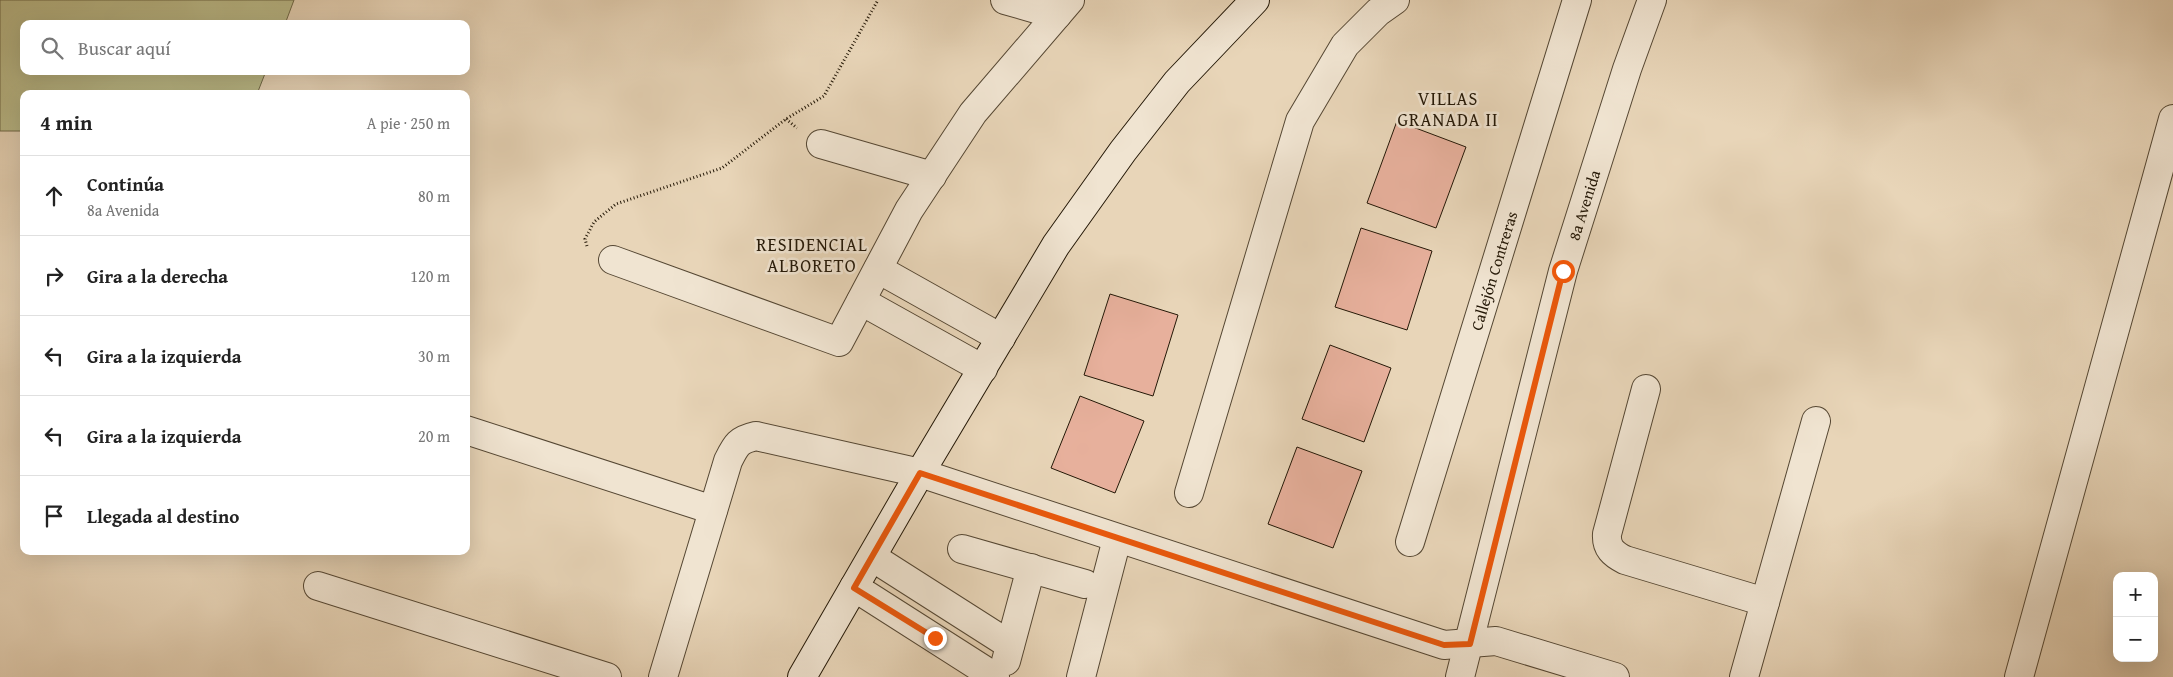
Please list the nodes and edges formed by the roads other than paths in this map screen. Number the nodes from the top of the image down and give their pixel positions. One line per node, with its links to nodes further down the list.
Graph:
1 (1005, 0): 6 (street)
2 (1255, 0): 13 (street)
3 (1395, 0): 19 (street)
4 (1577, 0): 22 (street, Callejón Contreras)
5 (1652, 0): 30 (street, 8a Avenida)
6 (1064, 7): 9 (street)
7 (2173, 119): 41 (street)
8 (821, 144): 9 (street)
9 (932, 176): 11 (street)
10 (613, 260): 12 (street)
11 (878, 269): 12 (street); 13 (street)
12 (861, 302): 14 (street)
13 (1001, 338): 14 (street)
14 (983, 369): 18 (street)
15 (1646, 388): 29 (street)
16 (1816, 421): 29 (street)
17 (470, 431): 20 (street)
18 (920, 473): 20 (street); 21 (street); 24 (street)
19 (1190, 494)
20 (713, 510): 33 (street)
21 (1117, 539): 30 (street); 37 (street)
22 (1410, 542)
23 (962, 549): 25 (street)
24 (872, 556): 28 (street); 31 (street)
25 (1032, 568): 26 (street); 31 (street)
26 (1085, 584)
27 (318, 586): 32 (street)
28 (854, 588): 34 (street); 35 (street)
29 (1765, 602): 40 (street)
30 (1470, 644): 38 (street, 8a Avenida); 39 (street)
31 (1010, 645): 36 (street)
32 (608, 677)
33 (663, 677)
34 (802, 677)
35 (995, 677)
36 (1002, 677)
37 (1081, 677)
38 (1460, 677)
39 (1615, 677)
40 (1744, 677)
41 (2019, 677)

